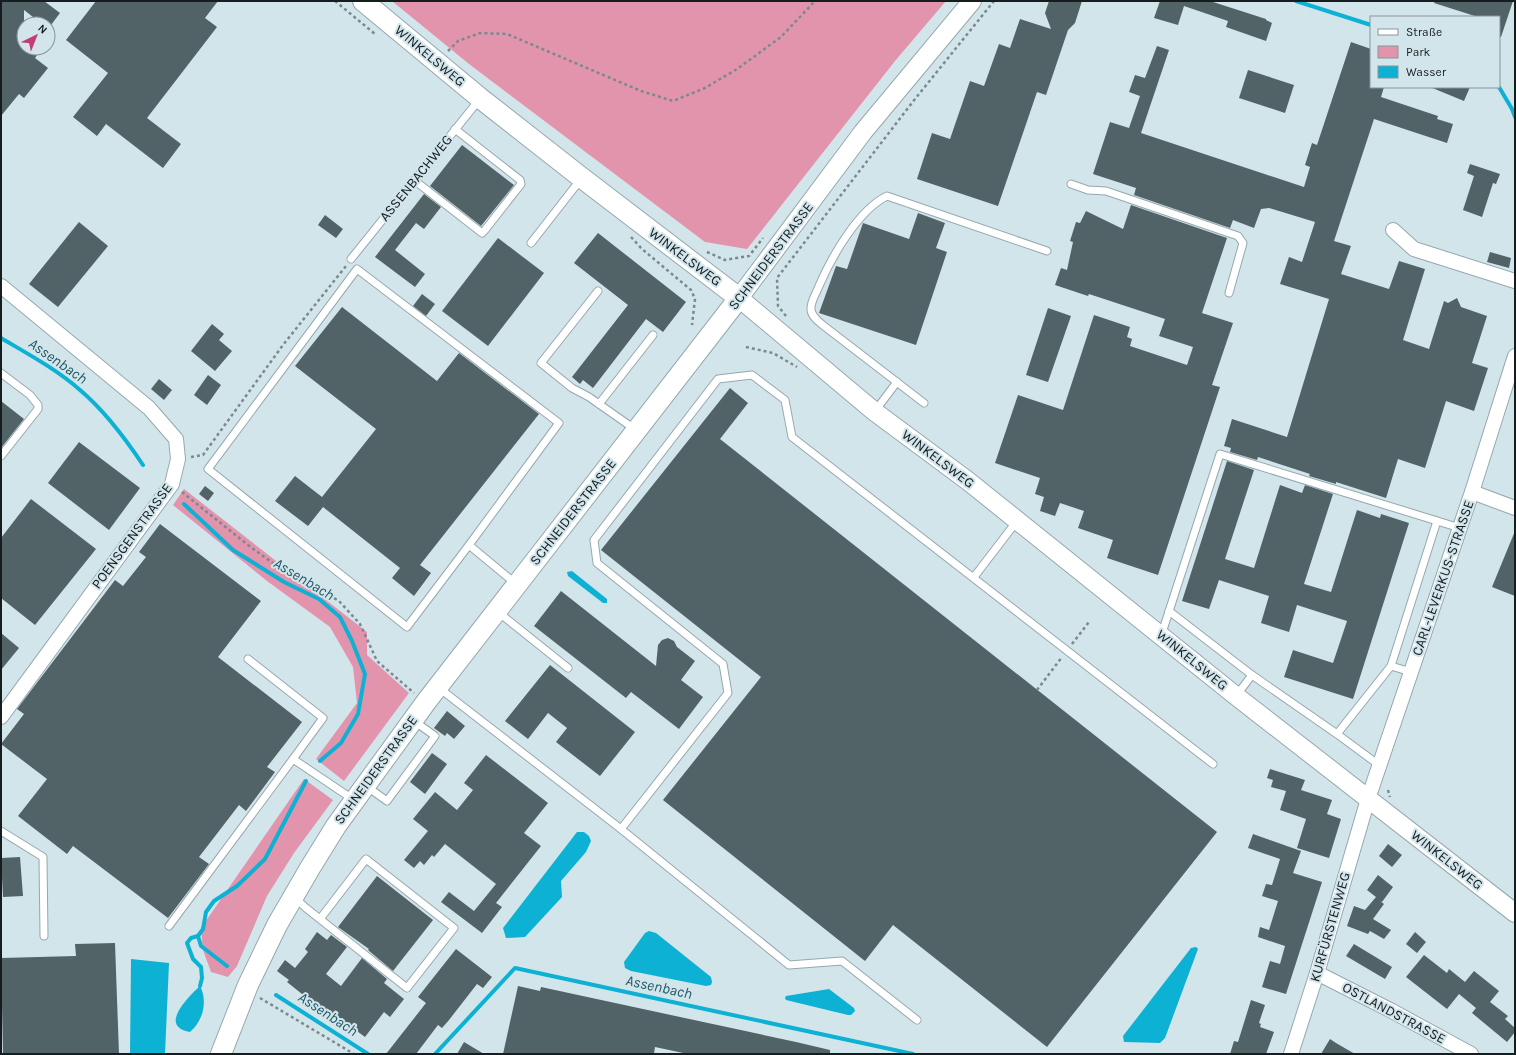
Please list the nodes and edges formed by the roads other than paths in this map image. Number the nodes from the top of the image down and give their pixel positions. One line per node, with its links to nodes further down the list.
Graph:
1 (363, 1): 3 (main road, WINKELSWEG)
2 (972, 1): 16 (street, SCHNEIDERSTRASSE)
3 (480, 98): 4 (lane, ASSENBACHWEG); 5 (main road, WINKELSWEG)
4 (455, 129): 6 (lane, ASSENBACHWEG); 6 (lane)
5 (582, 178): 9 (lane); 16 (main road, WINKELSWEG)
6 (414, 180): 11 (lane, ASSENBACHWEG)
7 (1070, 184): 15 (lane)
8 (1393, 230): 12 (street)
9 (531, 243)
10 (1047, 251): 20 (lane)
11 (351, 259)
12 (1515, 281)
13 (1, 286): 44 (street, POENSGENSTRASSE)
14 (598, 291): 22 (lane)
15 (1229, 293)
16 (739, 298): 23 (street, WINKELSWEG); 24 (main road, SCHNEIDERSTRASSE)
17 (653, 335): 22 (lane)
18 (1515, 356): 26 (street, CARL-LEVERKUS-STRASSE)
19 (1, 372): 25 (lane)
20 (897, 382): 21 (lane); 23 (lane)
21 (924, 403)
22 (598, 404): 24 (lane)
23 (875, 412): 28 (street, WINKELSWEG)
24 (636, 430): 33 (main road, SCHNEIDERSTRASSE)
25 (1, 456)
26 (1472, 492): 27 (street); 30 (street, CARL-LEVERKUS-STRASSE)
27 (1515, 508)
28 (1017, 521): 32 (lane); 36 (street, WINKELSWEG)
29 (1437, 521): 30 (lane); 35 (lane); 38 (lane)
30 (1460, 528): 40 (street, CARL-LEVERKUS-STRASSE)
31 (470, 545): 31 (lane); 33 (lane)
32 (974, 577): 48 (lane); 52 (lane)
33 (517, 584): 34 (main road, SCHNEIDERSTRASSE)
34 (496, 611): 39 (lane); 42 (main road, SCHNEIDERSTRASSE)
35 (1169, 611): 36 (lane); 41 (lane)
36 (1161, 636): 43 (street, WINKELSWEG)
37 (248, 660): 47 (lane)
38 (1391, 666): 40 (lane); 46 (lane)
39 (568, 668)
40 (1411, 672): 49 (street, CARL-LEVERKUS-STRASSE)
41 (1252, 675): 43 (lane); 46 (lane)
42 (432, 694): 45 (main road, SCHNEIDERSTRASSE); 52 (lane)
43 (1236, 696): 51 (street, WINKELSWEG)
44 (1, 717)
45 (412, 720): 50 (main road, SCHNEIDERSTRASSE); 50 (lane)
46 (1337, 734): 49 (lane)
47 (292, 759): 50 (lane); 57 (lane)
48 (1213, 764)
49 (1379, 765): 51 (street, CARL-LEVERKUS-STRASSE)
50 (359, 793): 54 (main road, SCHNEIDERSTRASSE)
51 (1368, 799): 55 (street, WINKELSWEG); 59 (street, KURFÜRSTENWEG)
52 (621, 829): 60 (lane)
53 (1, 831): 58 (lane)
54 (293, 897): 56 (lane); 61 (main road, SCHNEIDERSTRASSE)
55 (1515, 913)
56 (320, 918): 56 (lane)
57 (169, 926)
58 (44, 936)
59 (1317, 973): 62 (street, KURFÜRSTENWEG); 63 (street, OSTLANDSTRASSE)
60 (917, 1020)
61 (222, 1054)
62 (1292, 1054)
63 (1471, 1054)

